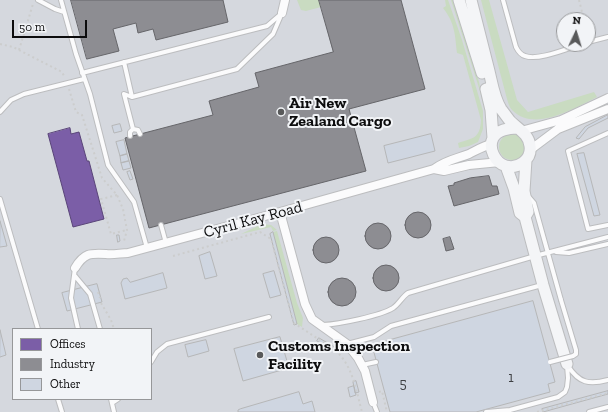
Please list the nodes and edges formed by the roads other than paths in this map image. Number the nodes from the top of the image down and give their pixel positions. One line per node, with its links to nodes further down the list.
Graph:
1 (38, 0): 7 (lane)
2 (61, 0): 7 (lane)
3 (285, 0): 8 (street)
4 (459, 0): 24 (street)
5 (471, 0): 20 (street)
6 (503, 0): 11 (lane)
7 (64, 12): 13 (lane)
8 (282, 13): 12 (lane); 15 (lane)
9 (608, 37): 10 (lane)
10 (596, 40)
11 (556, 52)
12 (124, 62): 13 (lane); 15 (lane)
13 (82, 73): 14 (lane)
14 (84, 79): 18 (lane); 37 (lane)
15 (132, 97): 19 (lane)
16 (608, 98): 20 (street)
17 (608, 109): 25 (street)
18 (0, 112)
19 (133, 129): 22 (lane); 23 (lane)
20 (519, 129): 24 (street); 25 (street)
21 (608, 133): 33 (lane)
22 (140, 134)
23 (130, 136)
24 (493, 141): 26 (street); 27 (street, Cyril Kay Road)
25 (528, 155): 26 (street); 28 (street)
26 (503, 164): 27 (street, Cyril Kay Road); 31 (street)
27 (434, 168): 30 (street, Cyril Kay Road)
28 (524, 191): 31 (street); 39 (lane)
29 (0, 199): 45 (lane)
30 (280, 212): 35 (street, Cyril Kay Road); 44 (street)
31 (525, 216): 40 (street)
32 (161, 225): 35 (lane)
33 (608, 225)
34 (608, 237): 38 (lane)
35 (166, 243): 37 (street, Cyril Kay Road)
36 (608, 244): 38 (lane)
37 (147, 248): 41 (street, Cyril Kay Road)
38 (553, 251): 39 (lane)
39 (548, 252): 40 (lane); 51 (lane, bridge)
40 (535, 256): 42 (street); 44 (lane)
41 (75, 272): 46 (lane); 47 (lane)
42 (543, 285): 48 (lane); 52 (street)
43 (269, 317): 49 (lane)
44 (319, 325): 48 (street)
45 (38, 328)
46 (78, 328)
47 (100, 328)
48 (347, 344): 53 (street)
49 (152, 360)
50 (376, 362): 53 (lane)
51 (550, 362)
52 (567, 364): 54 (lane); 59 (lane)
53 (362, 365): 57 (street)
54 (608, 380)
55 (58, 400): 60 (lane)
56 (112, 401): 61 (lane)
57 (373, 402): 62 (lane); 63 (lane)
58 (608, 407): 65 (lane)
59 (508, 411): 64 (lane)
60 (62, 412)
61 (114, 412)
62 (374, 412)
63 (378, 412)
64 (486, 412)
65 (589, 412)

